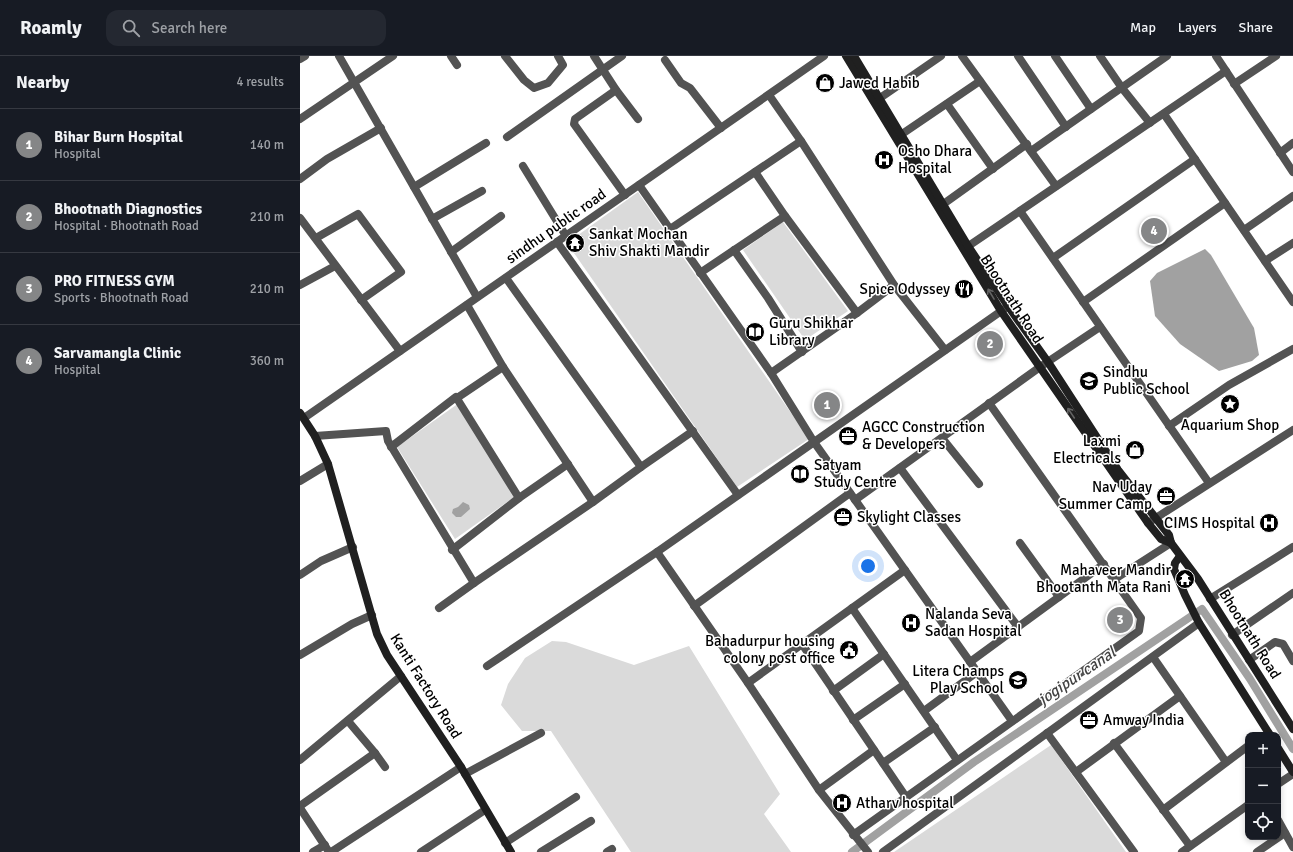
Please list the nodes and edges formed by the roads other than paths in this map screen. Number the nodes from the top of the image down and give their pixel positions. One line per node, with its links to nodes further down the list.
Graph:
1 (305, 56): 20 (street)
2 (339, 56): 26 (street)
3 (393, 56): 26 (street)
4 (451, 56): 22 (street)
5 (505, 56): 6 (street)
6 (558, 56)
7 (594, 56): 23 (street)
8 (622, 56): 23 (street)
9 (824, 56): 30 (street, sindhu public road)
10 (846, 56): 31 (street, Bhootnath Road)
11 (854, 56): 31 (street, Bhootnath Road)
12 (941, 56): 31 (street)
13 (962, 56): 25 (street)
14 (1018, 56): 38 (street)
15 (1055, 56): 33 (street)
16 (1100, 56): 28 (street)
17 (1167, 56): 28 (street)
18 (1216, 56): 24 (street)
19 (1276, 56): 27 (street)
20 (300, 59)
21 (665, 60): 40 (street)
22 (457, 65)
23 (603, 69): 29 (street); 42 (street)
24 (1226, 71): 27 (street); 34 (street)
25 (980, 81): 32 (street); 46 (street)
26 (355, 83): 35 (street); 39 (street)
27 (1234, 84): 47 (street)
28 (1122, 88): 33 (street); 37 (street)
29 (616, 90): 36 (street); 58 (street)
30 (769, 95): 40 (street, sindhu public road); 43 (street)
31 (877, 99): 41 (street, Bhootnath Road); 73 (street, Bhootnath Road)
32 (946, 104): 41 (street); 50 (street)
33 (1092, 109): 38 (street)
34 (1164, 114): 37 (street); 48 (street)
35 (300, 119)
36 (638, 119)
37 (1150, 123): 55 (street)
38 (1066, 127): 46 (street)
39 (381, 128): 53 (street); 56 (street)
40 (721, 128): 54 (street, sindhu public road)
41 (902, 134): 61 (street, Bhootnath Road)
42 (507, 137)
43 (802, 141): 51 (street); 82 (street)
44 (486, 143): 56 (street)
45 (1293, 143): 47 (street)
46 (1029, 148): 50 (street); 55 (street)
47 (1280, 153): 52 (street)
48 (1195, 159): 60 (street); 76 (street)
49 (522, 166): 69 (street)
50 (993, 168): 61 (street)
51 (755, 172): 64 (street); 67 (street)
52 (1293, 172)
53 (300, 179)
54 (639, 185): 58 (street, sindhu public road); 67 (street)
55 (1056, 186): 62 (street)
56 (414, 188): 66 (street)
57 (482, 191): 66 (street)
58 (625, 195): 69 (street, sindhu public road)
59 (1293, 196): 68 (street)
60 (1225, 203): 68 (street); 86 (street)
61 (942, 205): 73 (street, Bhootnath Road)
62 (1020, 211): 73 (street); 76 (street)
63 (501, 216): 75 (street)
64 (785, 216): 74 (street); 89 (street)
65 (300, 218): 70 (street)
66 (432, 219): 75 (street)
67 (670, 230): 79 (street)
68 (1244, 230): 77 (street)
69 (566, 236): 71 (street, sindhu public road)
70 (316, 238): 78 (street); 85 (street)
71 (557, 242): 80 (street, sindhu public road); 104 (street)
72 (1293, 243): 77 (street)
73 (966, 248): 88 (street, Bhootnath Road)
74 (734, 250): 79 (street); 94 (street)
75 (451, 252): 84 (street)
76 (1052, 258): 86 (street)
77 (1265, 261): 83 (street)
78 (335, 266): 81 (street); 85 (street)
79 (700, 273): 98 (street)
80 (506, 278): 84 (street, sindhu public road); 111 (street)
81 (300, 285)
82 (894, 285): 89 (street); 92 (street)
83 (1292, 297)
84 (477, 298): 87 (street, sindhu public road)
85 (361, 300): 93 (street)
86 (1083, 302): 90 (street)
87 (466, 305): 93 (street, sindhu public road); 96 (street)
88 (1004, 308): 92 (street); 95 (street, Bhootnath Road); 97 (street, Bhootnath Road)
89 (857, 313): 94 (street)
90 (1100, 327): 95 (street); 102 (street)
91 (1293, 349): 102 (street)
92 (945, 350): 107 (street)
93 (400, 351): 101 (street, sindhu public road)
94 (802, 352): 98 (street)
95 (1048, 362): 97 (street); 120 (street, Bhootnath Road)
96 (503, 367): 99 (street); 110 (street)
97 (1040, 367): 100 (street); 121 (street, Bhootnath Road, one-way to 97)
98 (771, 373): 107 (street)
99 (457, 398): 108 (street); 118 (street)
100 (989, 403): 106 (street); 129 (street)
101 (302, 416): 105 (street, Kanti Factory Road)
102 (1169, 426): 114 (street)
103 (1293, 430): 114 (street)
104 (693, 431): 111 (street); 116 (street)
105 (315, 436): 108 (street); 109 (street, Kanti Factory Road)
106 (942, 438): 112 (street); 115 (street)
107 (814, 442): 116 (street); 117 (street)
108 (392, 447): 126 (street)
109 (328, 464): 113 (street); 124 (street, Kanti Factory Road)
110 (568, 464): 118 (street); 119 (street)
111 (641, 467): 119 (street)
112 (900, 468): 117 (street); 142 (street)
113 (300, 481)
114 (1209, 483): 120 (street)
115 (978, 484)
116 (738, 495): 127 (street)
117 (853, 497): 130 (street); 137 (street)
118 (519, 498): 126 (street)
119 (593, 502): 133 (street)
120 (1155, 518): 121 (street); 122 (street, Bhootnath Road)
121 (1148, 523): 122 (street, Bhootnath Road)
122 (1171, 543): 128 (street, Bhootnath Road); 132 (street)
123 (1020, 544): 135 (street)
124 (353, 547): 131 (street); 140 (street, Kanti Factory Road)
125 (1293, 547): 136 (street)
126 (452, 550): 133 (street)
127 (657, 552): 137 (street); 151 (street)
128 (1180, 556): 136 (street, Bhootnath Road); 141 (street)
129 (1104, 564): 132 (street); 135 (street)
130 (905, 570): 139 (street); 150 (street)
131 (300, 575)
132 (1115, 580): 161 (street)
133 (474, 584): 138 (street)
134 (1293, 593): 143 (street)
135 (1059, 596): 142 (street)
136 (1210, 599): 143 (street, Bhootnath Road)
137 (694, 606): 154 (street)
138 (439, 608)
139 (852, 608): 144 (street); 145 (street)
140 (372, 615): 146 (street); 153 (street, Kanti Factory Road)
141 (1198, 620): 147 (street); 164 (street)
142 (1018, 627): 150 (street)
143 (1232, 635): 148 (street, Bhootnath Road)
144 (802, 644): 154 (street); 156 (street)
145 (884, 654): 155 (street); 156 (street)
146 (300, 656)
147 (1153, 657): 157 (street); 166 (street)
148 (1249, 660): 149 (street); 163 (street, Bhootnath Road)
149 (1293, 661)
150 (970, 662): 152 (street)
151 (487, 666)
152 (977, 672): 158 (street); 161 (street)
153 (401, 676): 160 (street); 177 (street, Kanti Factory Road)
154 (748, 683): 181 (street)
155 (905, 684): 158 (street); 159 (street)
156 (833, 691): 159 (street)
157 (1180, 696): 167 (street); 174 (street)
158 (924, 711): 162 (street)
159 (853, 720): 169 (street)
160 (348, 721): 170 (street); 172 (street)
161 (1012, 721): 173 (street)
162 (935, 727): 173 (street); 175 (street)
163 (1293, 729)
164 (1266, 732)
165 (541, 733): 177 (street)
166 (1047, 733): 178 (street); 200 (street)
167 (1114, 743): 178 (street); 187 (street)
168 (1245, 748): 174 (street)
169 (874, 750): 175 (street); 181 (street)
170 (375, 753): 176 (street); 184 (street)
171 (1281, 753): 179 (street)
172 (300, 760)
173 (957, 760): 183 (street)
174 (1226, 762): 187 (street)
175 (883, 763): 183 (street)
176 (385, 767)
177 (463, 770): 186 (street, Kanti Factory Road); 195 (street)
178 (1076, 772): 201 (street)
179 (1293, 773): 180 (street)
180 (1281, 782)
181 (819, 790): 191 (street)
182 (576, 797): 194 (street)
183 (906, 797): 191 (street)
184 (300, 807): 195 (street)
185 (1245, 807): 192 (street)
186 (485, 810): 194 (street, Kanti Factory Road); 197 (street)
187 (1163, 810): 192 (street)
188 (591, 821): 198 (street)
189 (1281, 826): 190 (street)
190 (1285, 833): 193 (street); 203 (street)
191 (856, 837): 199 (street)
192 (1190, 846): 202 (street)
193 (1293, 847)
194 (508, 849)
195 (328, 850): 196 (street)
196 (313, 852)
197 (421, 852)
198 (541, 852)
199 (868, 852)
200 (883, 852)
201 (1134, 852)
202 (1182, 852)
203 (1257, 852)

